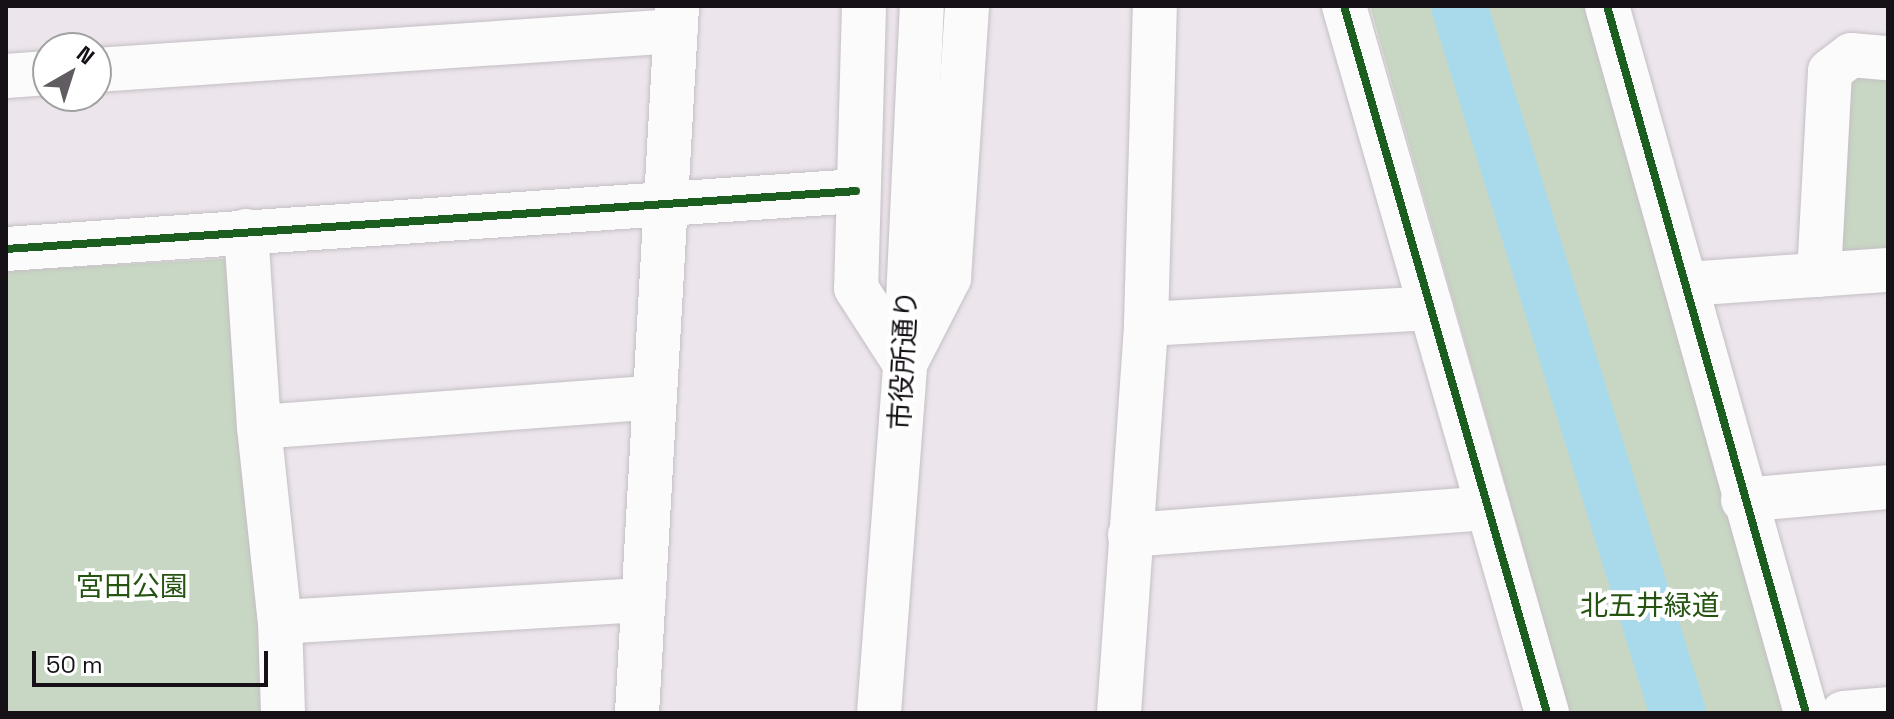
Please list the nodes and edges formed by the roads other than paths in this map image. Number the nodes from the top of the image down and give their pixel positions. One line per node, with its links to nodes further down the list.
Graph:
1 (864, 6): 12 (street)
2 (922, 6): 21 (street, 市役所通り)
3 (967, 6): 21 (street)
4 (1155, 6): 20 (street)
5 (1344, 6): 19 (street)
6 (1607, 6): 18 (street)
7 (676, 18): 9 (street); 13 (street)
8 (1888, 58): 17 (street)
9 (112, 69)
10 (32, 74): 11 (street)
11 (6, 76)
12 (856, 191): 13 (street); 21 (street)
13 (666, 202): 14 (street); 22 (street)
14 (246, 231): 15 (street); 23 (street)
15 (6, 249)
16 (1888, 270): 17 (street)
17 (1819, 275): 18 (street)
18 (1687, 284): 25 (street)
19 (1431, 308): 20 (street); 26 (street)
20 (1146, 324): 27 (street)
21 (905, 364): 33 (street, 市役所通り)
22 (655, 397): 23 (street); 28 (street)
23 (259, 427): 29 (street)
24 (1888, 487): 25 (street)
25 (1743, 500): 36 (street)
26 (1488, 508): 27 (street); 35 (street)
27 (1130, 535): 34 (street)
28 (643, 600): 29 (street); 32 (street)
29 (280, 622): 31 (street)
30 (1888, 709): 37 (street)
31 (283, 713)
32 (637, 713)
33 (879, 713)
34 (1119, 713)
35 (1547, 713)
36 (1806, 713)
37 (1843, 713)

